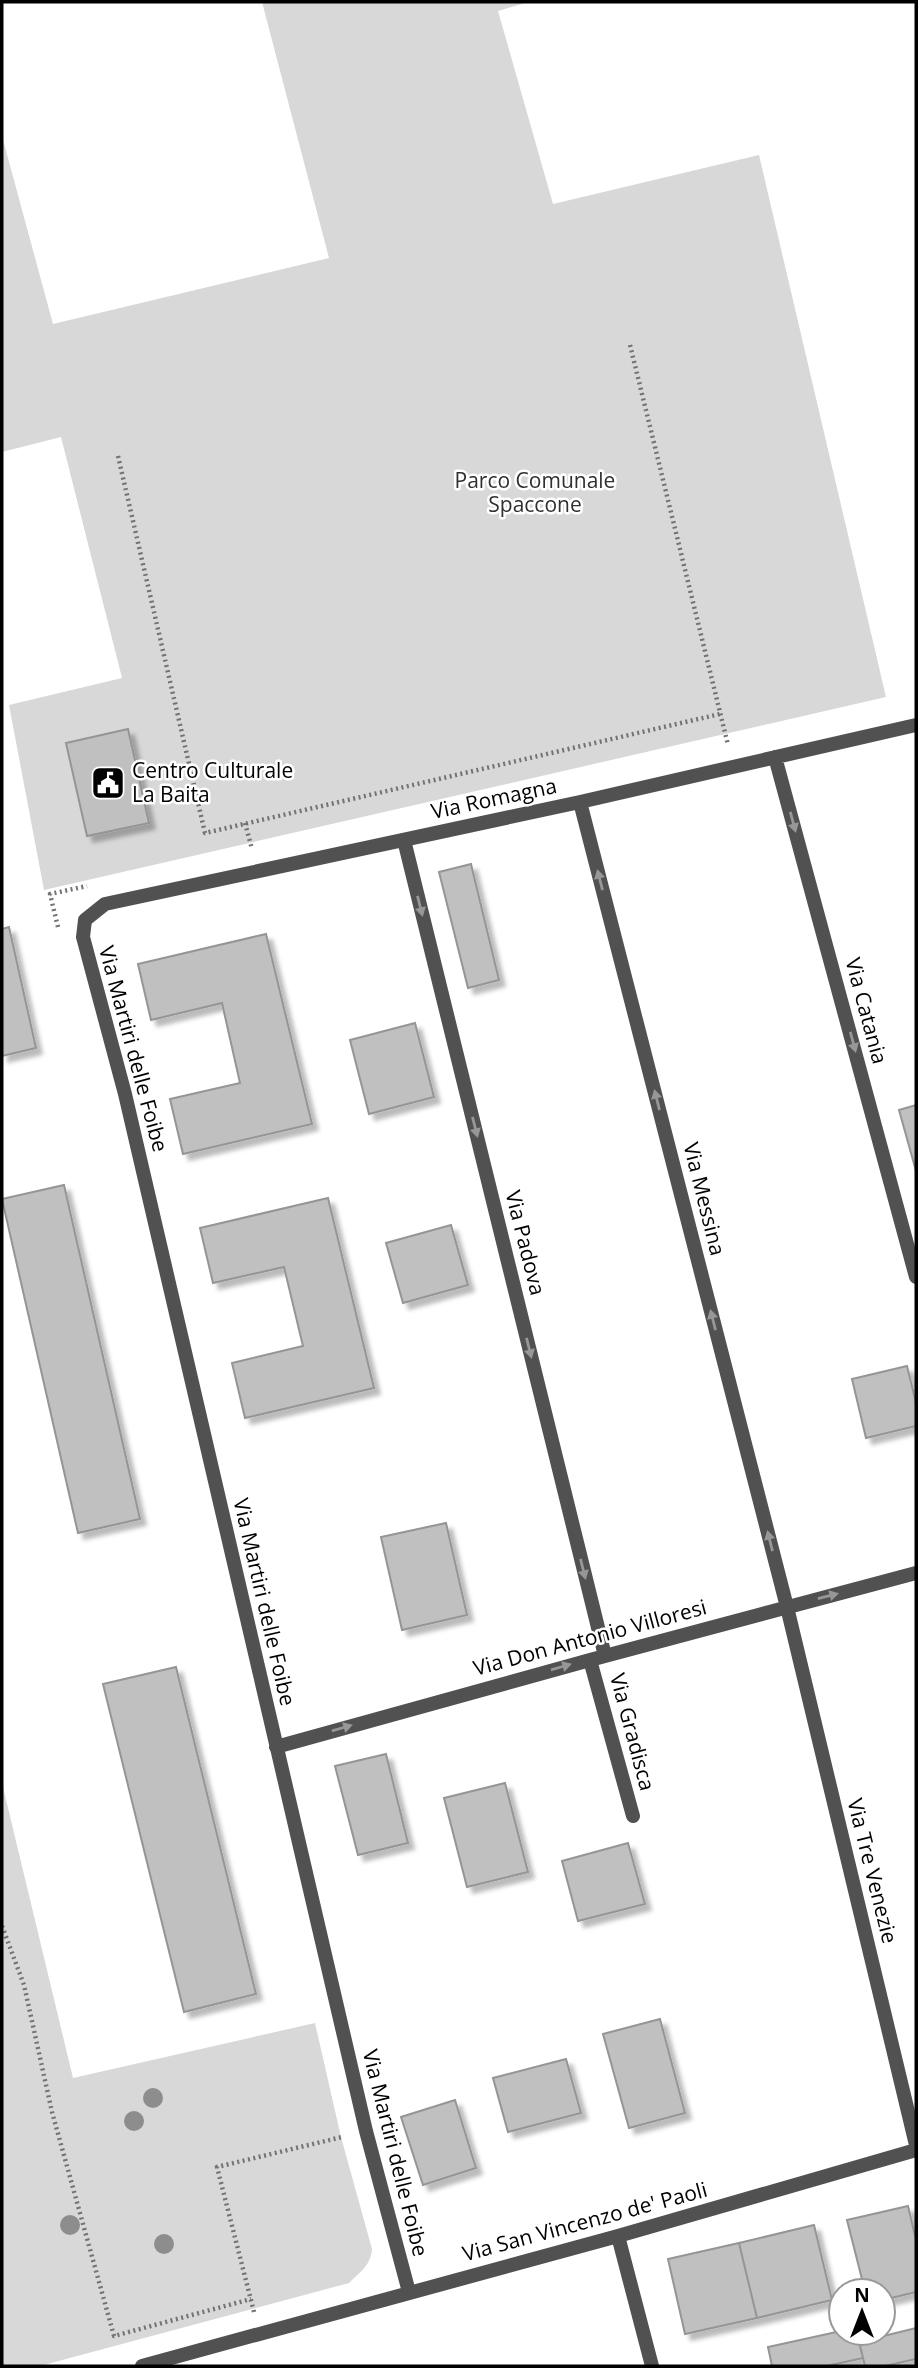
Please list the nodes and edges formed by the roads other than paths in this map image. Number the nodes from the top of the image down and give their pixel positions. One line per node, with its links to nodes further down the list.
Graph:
1 (916, 725): 2 (street, Via Romagna)
2 (775, 757): 3 (street, Via Romagna); 6 (street, Via Catania, one-way to 6)
3 (580, 803): 4 (street, Via Romagna); 8 (street, Via Messina, one-way to 3)
4 (404, 840): 5 (street, Via Romagna); 9 (street, Via Padova, one-way to 9)
5 (85, 920): 10 (street, Via Martiri delle Foibe)
6 (916, 1277)
7 (916, 1573): 8 (street, Via Don Antonio Villoresi, one-way to 7)
8 (787, 1607): 9 (street, Via Don Antonio Villoresi); 12 (street, Via Tre Venezie)
9 (597, 1658): 10 (street, Via Don Antonio Villoresi, one-way to 9); 11 (street, Via Gradisca)
10 (276, 1747): 14 (street, Via Martiri delle Foibe)
11 (633, 1816)
12 (916, 2148): 13 (street, Via San Vincenzo de' Paoli)
13 (618, 2236): 14 (street, Via San Vincenzo de' Paoli); 16 (street)
14 (409, 2292): 15 (street, Via San Vincenzo de' Paoli)
15 (142, 2366)
16 (652, 2366)

